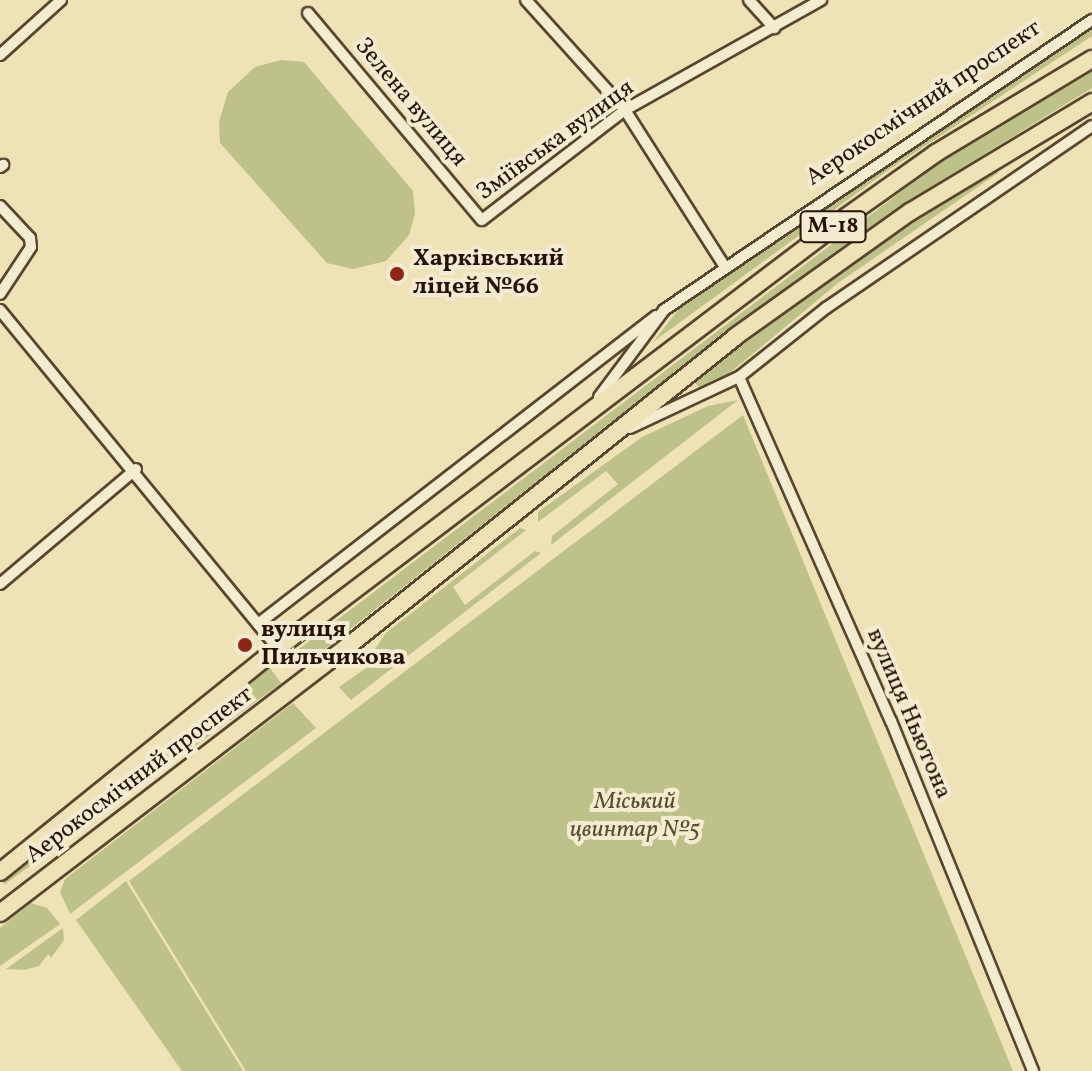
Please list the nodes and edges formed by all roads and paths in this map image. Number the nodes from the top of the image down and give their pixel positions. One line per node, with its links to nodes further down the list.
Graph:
1 (61, 0): 8 (street)
2 (526, 0): 11 (street)
3 (749, 0): 7 (street)
4 (821, 0): 7 (street, Зміївська вулиця)
5 (308, 13): 14 (street, Зелена вулиця)
6 (1092, 20): 15 (street, Аерокосмічний проспект)
7 (774, 28): 11 (street, Зміївська вулиця)
8 (0, 55)
9 (1092, 59): 20 (main road, Аерокосмічний проспект / М-18)
10 (1092, 102): 21 (main road, Аерокосмічний проспект / М-18)
11 (625, 110): 14 (street, Зміївська вулиця); 15 (street)
12 (1092, 126): 19 (street, Аерокосмічний проспект)
13 (0, 206): 16 (street)
14 (482, 220)
15 (725, 267): 18 (street, Аерокосмічний проспект)
16 (0, 294)
17 (0, 310): 22 (street)
18 (664, 310): 20 (street, Аерокосмічний проспект); 24 (street, Аерокосмічний проспект)
19 (739, 377): 21 (street, Аерокосмічний проспект); 28 (street, вулиця Ньютона)
20 (585, 412): 25 (main road, Аерокосмічний проспект / М-18)
21 (609, 437): 27 (main road, Аерокосмічний проспект / М-18)
22 (136, 469): 23 (street); 24 (street)
23 (0, 584)
24 (258, 624): 25 (street)
25 (278, 648): 26 (main road, Аерокосмічний проспект / М-18)
26 (0, 872)
27 (0, 913)
28 (1033, 1071)

